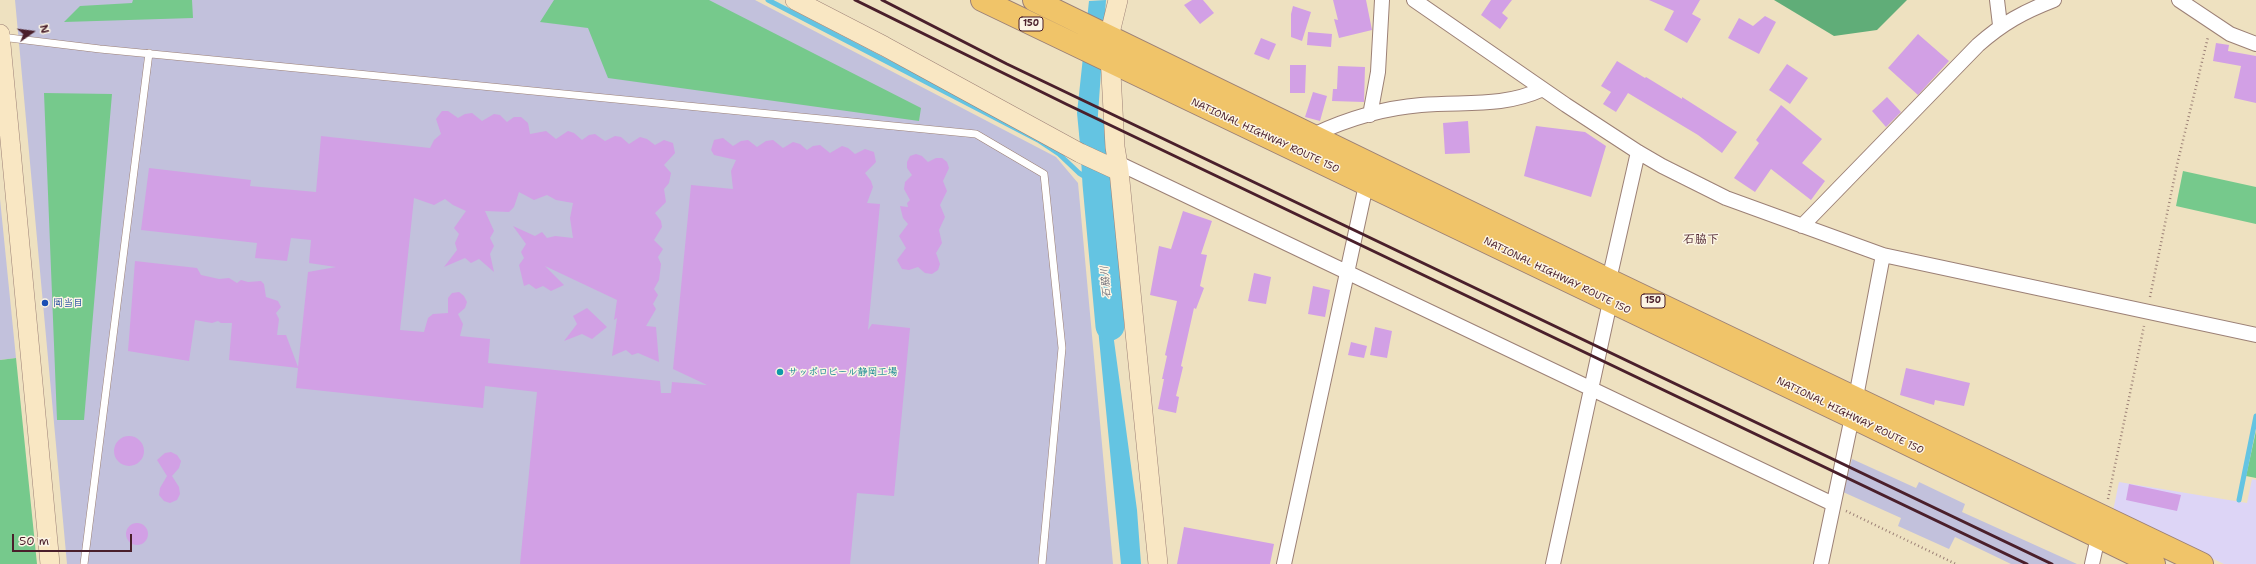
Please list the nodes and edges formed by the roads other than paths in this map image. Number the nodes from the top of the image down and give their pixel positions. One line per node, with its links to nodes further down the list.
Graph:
1 (795, 0): 21 (street)
2 (982, 0): 16 (highway, NATIONAL HIGHWAY ROUTE 150 / 150)
3 (1118, 0): 12 (street)
4 (1382, 0): 18 (street)
5 (1414, 0): 17 (street)
6 (1997, 0): 10 (street)
7 (2054, 0): 10 (street)
8 (2179, 0): 14 (street)
9 (1042, 2): 12 (highway, NATIONAL HIGHWAY ROUTE 150 / 150)
10 (2000, 25): 23 (street)
11 (0, 34): 13 (street)
12 (1108, 36): 16 (street); 19 (highway, NATIONAL HIGHWAY ROUTE 150 / 150)
13 (0, 37): 15 (lane); 33 (street)
14 (2256, 44)
15 (149, 53): 34 (lane); 35 (lane)
16 (1108, 62): 21 (street); 22 (highway, NATIONAL HIGHWAY ROUTE 150 / 150)
17 (1543, 89): 18 (street); 20 (street)
18 (1370, 115): 19 (street)
19 (1313, 135): 26 (highway, NATIONAL HIGHWAY ROUTE 150 / 150)
20 (1638, 152): 23 (street); 26 (street)
21 (1118, 167): 25 (street); 36 (street)
22 (1366, 185): 25 (street); 27 (highway, NATIONAL HIGHWAY ROUTE 150 / 150)
23 (1802, 226): 24 (street)
24 (1883, 255): 28 (street); 30 (street)
25 (1346, 271): 29 (street); 37 (street)
26 (1609, 280): 30 (highway, NATIONAL HIGHWAY ROUTE 150 / 150)
27 (1610, 302): 29 (street); 30 (highway, NATIONAL HIGHWAY ROUTE 150 / 150)
28 (2256, 335)
29 (1591, 389): 31 (street); 38 (street)
30 (1854, 407): 31 (street); 32 (highway, NATIONAL HIGHWAY ROUTE 150 / 150)
31 (1833, 504): 39 (street)
32 (2101, 527): 40 (street); 41 (highway, NATIONAL HIGHWAY ROUTE 150 / 150); 42 (highway, NATIONAL HIGHWAY ROUTE 150 / 150)
33 (50, 564)
34 (84, 564)
35 (1042, 564)
36 (1158, 564)
37 (1284, 564)
38 (1553, 564)
39 (1821, 564)
40 (2092, 564)
41 (2154, 564)
42 (2202, 564)

